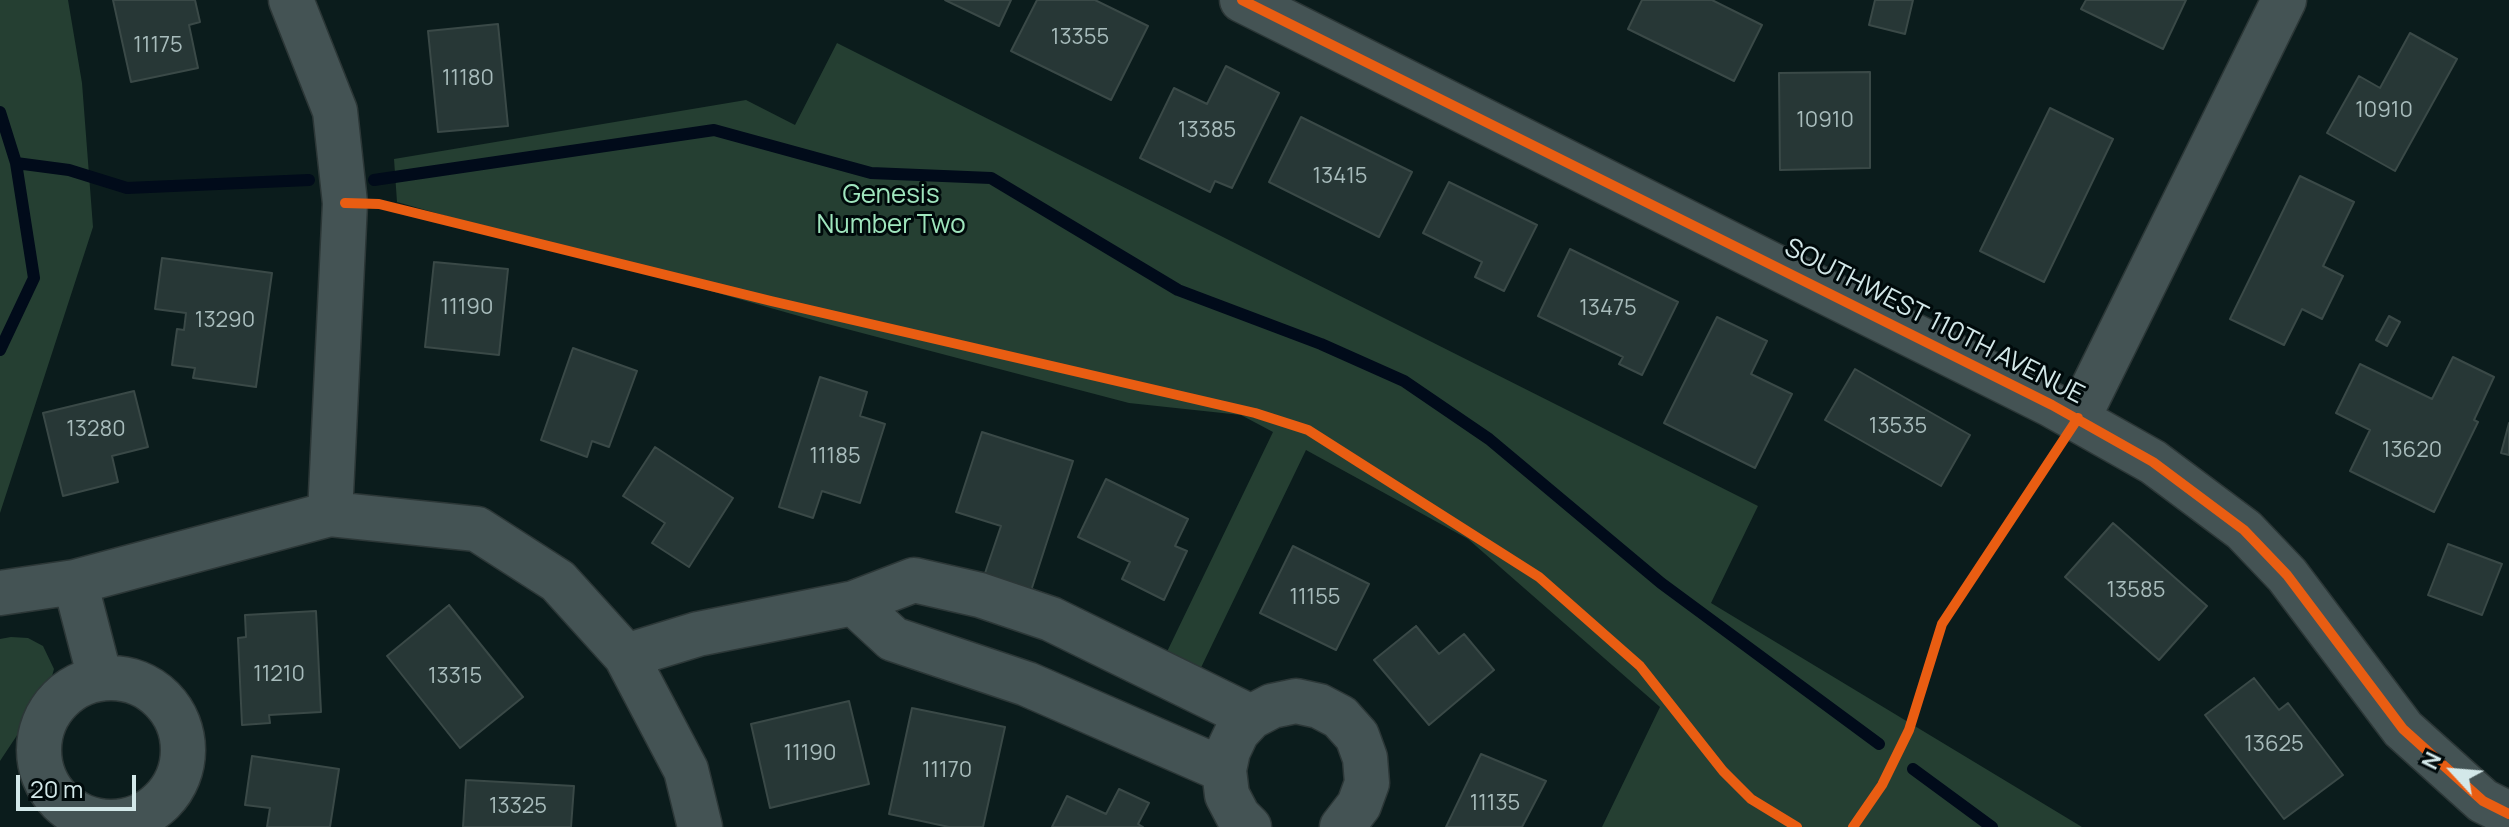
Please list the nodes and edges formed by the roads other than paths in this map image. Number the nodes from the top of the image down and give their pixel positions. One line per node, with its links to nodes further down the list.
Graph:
1 (291, 0): 5 (street)
2 (1242, 0): 4 (street, SOUTHWEST 110TH AVENUE)
3 (2284, 0): 4 (street)
4 (2078, 418): 13 (street, SOUTHWEST 110TH AVENUE)
5 (330, 514): 6 (street); 9 (street)
6 (75, 582): 7 (street); 10 (street)
7 (0, 593)
8 (854, 603): 9 (street); 11 (street); 12 (street)
9 (626, 656): 14 (street)
10 (100, 678)
11 (1251, 717): 12 (street); 16 (street)
12 (1224, 770): 15 (street)
13 (2509, 814)
14 (700, 827)
15 (1249, 827)
16 (1342, 827)

